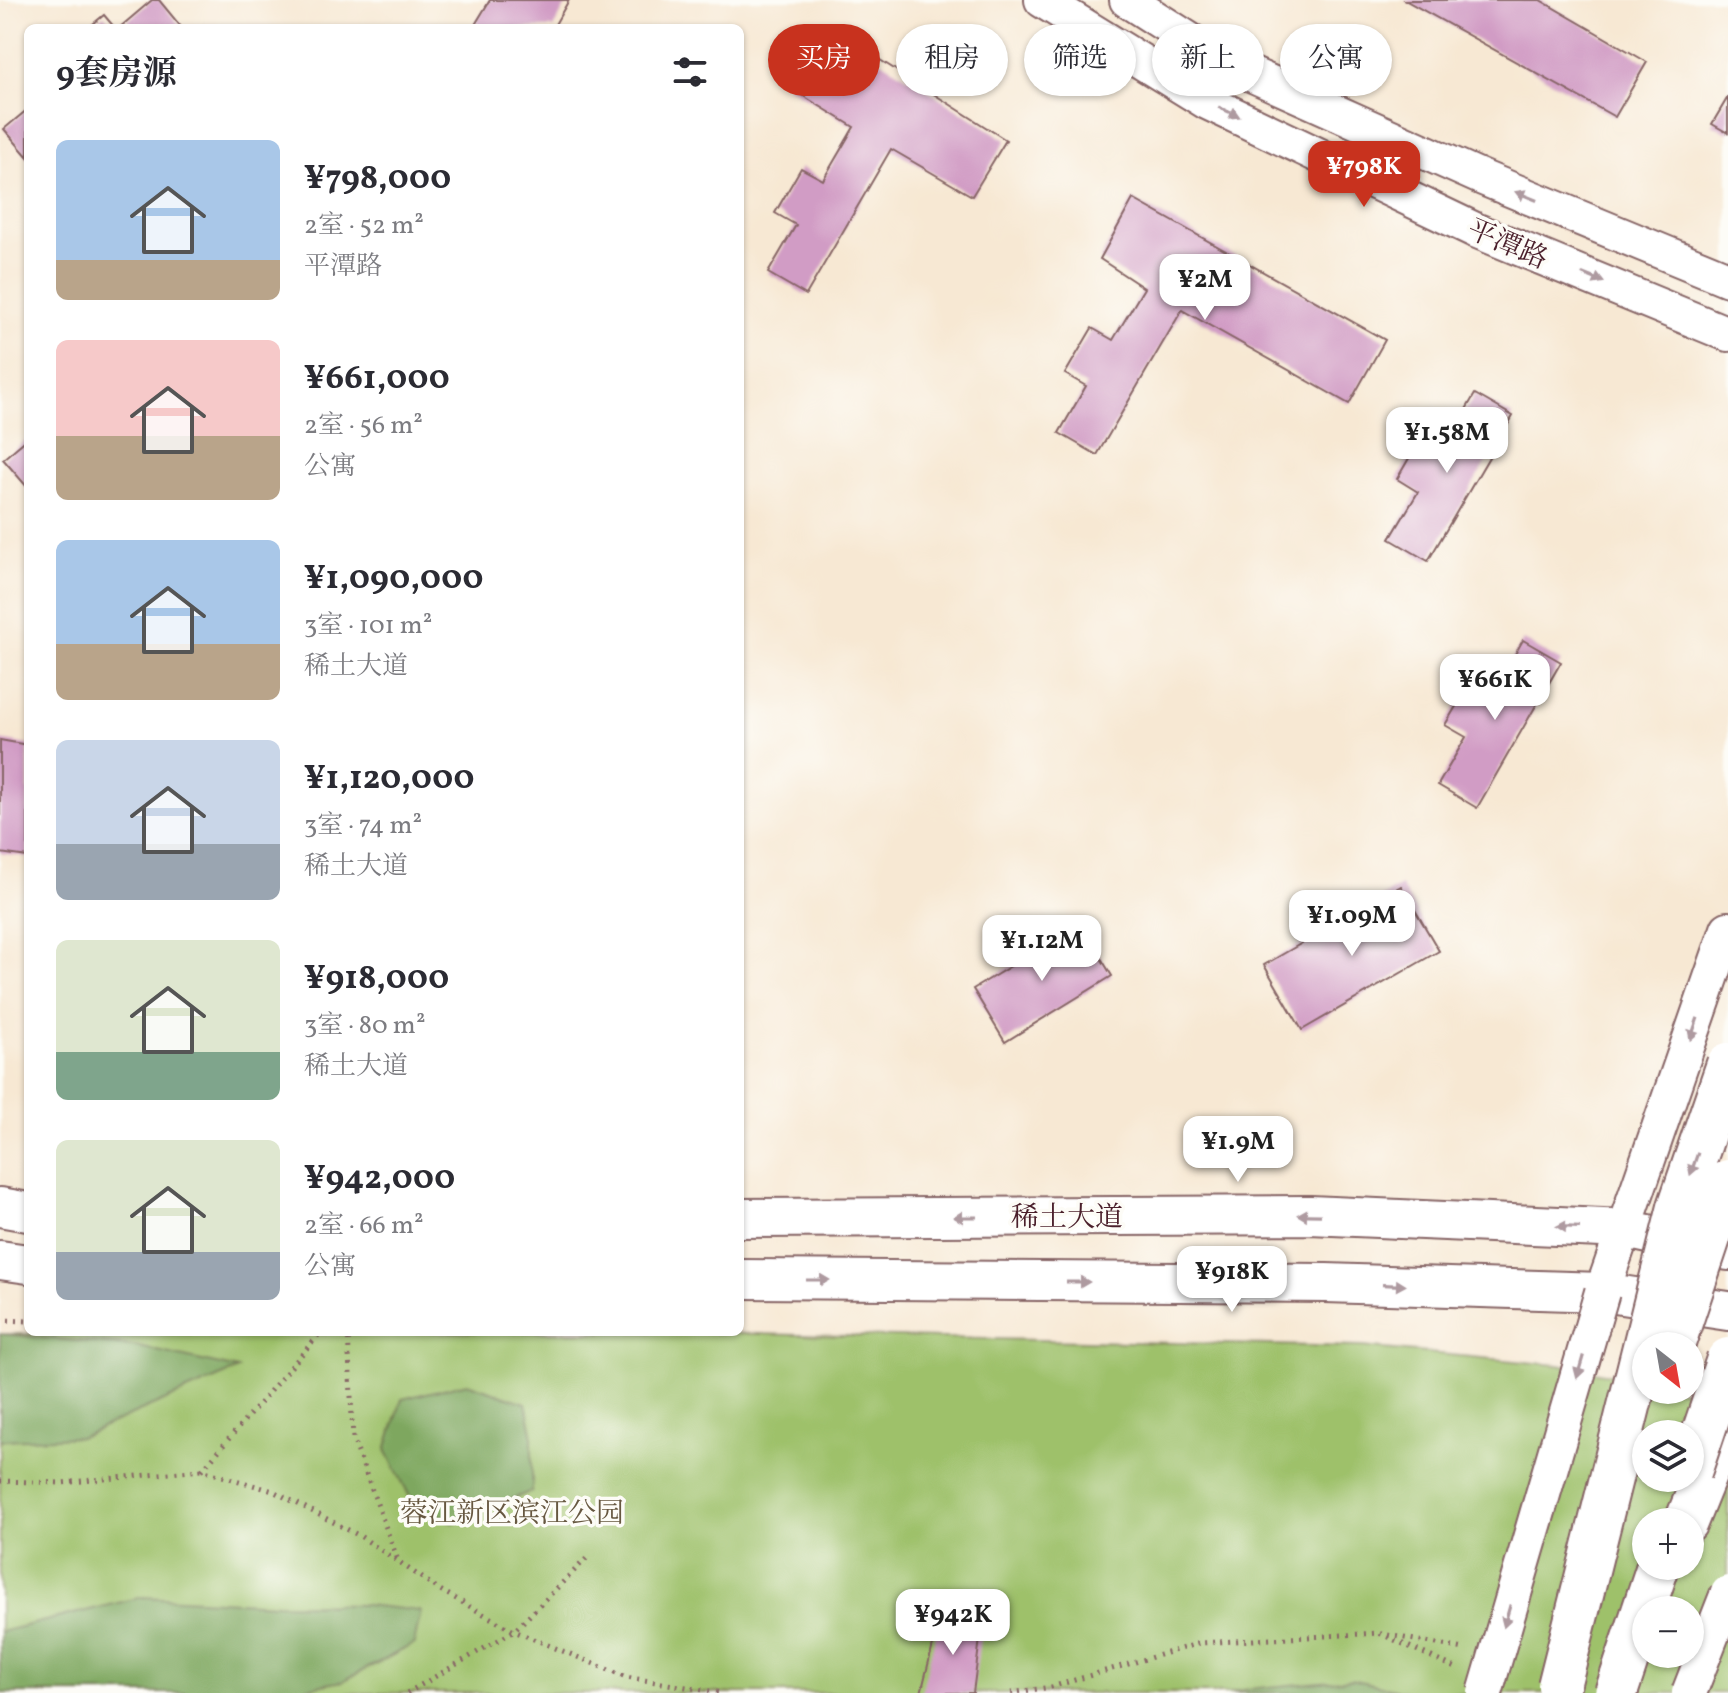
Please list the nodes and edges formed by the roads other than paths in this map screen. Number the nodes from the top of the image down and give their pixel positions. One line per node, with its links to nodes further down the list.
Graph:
1 (1042, 0): 4 (street, 平潭路, one-way to 4)
2 (1127, 0): 3 (street, 平潭路, one-way to 2)
3 (1728, 279)
4 (1728, 334)
5 (1728, 929): 11 (street, one-way to 11)
6 (1728, 1064): 28 (main road, one-way to 28, bridge)
7 (1728, 1181): 18 (main road, bridge)
8 (0, 1207): 9 (main road)
9 (24, 1211)
10 (744, 1218): 11 (main road, 稀土大道, one-way to 10)
11 (1625, 1229): 12 (main road, 稀土大道); 16 (street)
12 (1728, 1251)
13 (0, 1260): 14 (main road)
14 (24, 1263)
15 (744, 1279): 16 (main road, one-way to 16)
16 (1602, 1292): 17 (main road); 27 (street, one-way to 27, bridge)
17 (1728, 1311)
18 (1678, 1332)
19 (1728, 1359): 22 (main road, bridge)
20 (1653, 1404): 28 (main road, bridge)
21 (1728, 1417): 23 (main road)
22 (1704, 1430)
23 (1692, 1508)
24 (1653, 1580): 29 (main road, bridge)
25 (1728, 1593): 30 (street, bridge)
26 (1632, 1654): 29 (main road, bridge)
27 (1478, 1684)
28 (1558, 1689)
29 (1616, 1693)
30 (1689, 1693)

